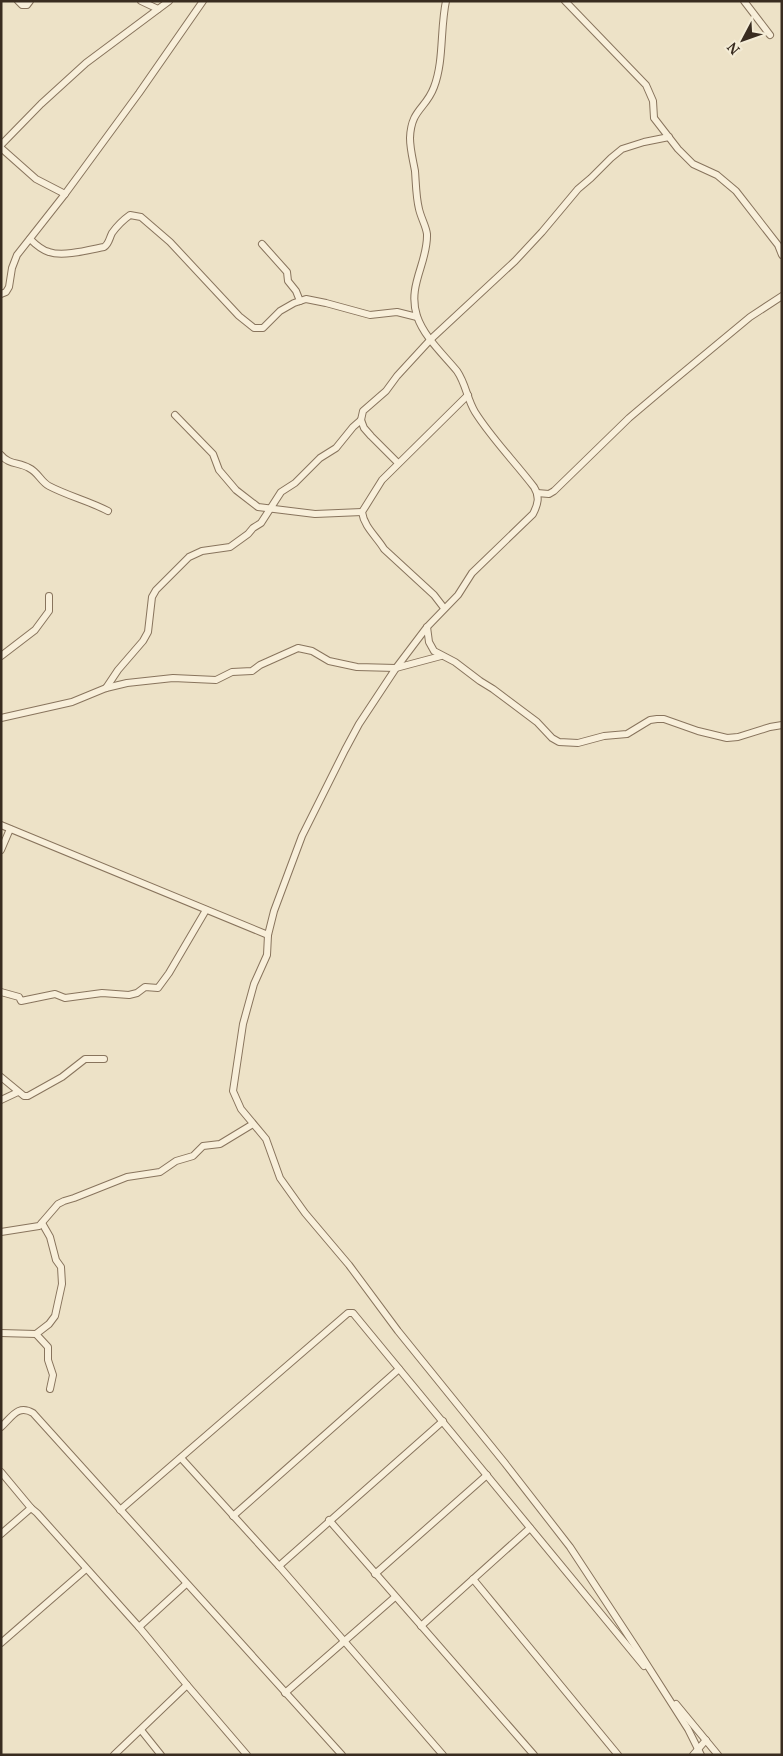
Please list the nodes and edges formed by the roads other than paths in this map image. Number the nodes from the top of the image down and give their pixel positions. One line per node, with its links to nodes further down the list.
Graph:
1 (18, 1): 2 (street)
2 (30, 1)
3 (141, 1): 9 (street)
4 (169, 1): 9 (street)
5 (203, 1): 13 (street)
6 (446, 1): 21 (street)
7 (566, 1): 11 (street)
8 (744, 1): 10 (street)
9 (158, 9): 12 (street)
10 (770, 35)
11 (668, 138): 16 (street); 22 (street)
12 (2, 144): 13 (street)
13 (65, 194): 14 (street)
14 (30, 239): 18 (street); 20 (street)
15 (262, 244): 20 (street)
16 (780, 246): 17 (street)
17 (782, 255)
18 (1, 294)
19 (782, 296): 28 (street)
20 (300, 301): 21 (street)
21 (417, 317): 22 (street)
22 (431, 340): 23 (street); 25 (street)
23 (468, 395): 27 (street); 28 (street)
24 (175, 414): 29 (street)
25 (361, 420): 27 (street); 29 (street)
26 (1, 455): 30 (street)
27 (398, 463): 31 (street)
28 (537, 493): 33 (street)
29 (269, 508): 31 (street); 38 (street)
30 (108, 511)
31 (362, 512): 33 (street)
32 (49, 596): 35 (street)
33 (444, 608): 34 (street)
34 (427, 627): 36 (street); 37 (street)
35 (1, 656)
36 (441, 656): 37 (street); 40 (street)
37 (396, 668): 38 (street); 45 (street)
38 (106, 688): 39 (street)
39 (1, 718)
40 (782, 725)
41 (1, 825): 42 (street)
42 (10, 829): 43 (street); 44 (street)
43 (1, 850)
44 (206, 910): 45 (street); 46 (street)
45 (268, 935): 51 (street)
46 (1, 992)
47 (104, 1059): 49 (street)
48 (1, 1077): 49 (street)
49 (18, 1092): 50 (street)
50 (1, 1100)
51 (253, 1124): 52 (street); 80 (street)
52 (42, 1223): 53 (street); 55 (street)
53 (1, 1232)
54 (1, 1333): 55 (street)
55 (36, 1334): 57 (street)
56 (399, 1368): 58 (street); 60 (street); 65 (street)
57 (50, 1389)
58 (443, 1422): 62 (street); 66 (street)
59 (1, 1427): 64 (street)
60 (181, 1458): 64 (street); 65 (street)
61 (1, 1472): 63 (street)
62 (487, 1475): 67 (street); 71 (street)
63 (31, 1508): 68 (street); 70 (street)
64 (120, 1510): 73 (street)
65 (233, 1516): 69 (street)
66 (329, 1520): 69 (street); 71 (street)
67 (530, 1528): 72 (street); 80 (street)
68 (1, 1534)
69 (279, 1566): 77 (street)
70 (86, 1569): 76 (street); 78 (street)
71 (375, 1574): 74 (street)
72 (473, 1579): 75 (street); 91 (street)
73 (186, 1584): 76 (street); 81 (street)
74 (395, 1597): 75 (street); 77 (street)
75 (421, 1626): 90 (street)
76 (139, 1627): 79 (street)
77 (343, 1641): 81 (street); 89 (street)
78 (1, 1643)
79 (187, 1685): 82 (street); 87 (street)
80 (660, 1686): 83 (street); 84 (street)
81 (285, 1693): 88 (street)
82 (140, 1730): 85 (street); 86 (street)
83 (706, 1740): 84 (street); 93 (street)
84 (700, 1751): 92 (street)
85 (114, 1755)
86 (161, 1755)
87 (248, 1755)
88 (342, 1755)
89 (443, 1755)
90 (534, 1755)
91 (617, 1755)
92 (693, 1755)
93 (718, 1755)

